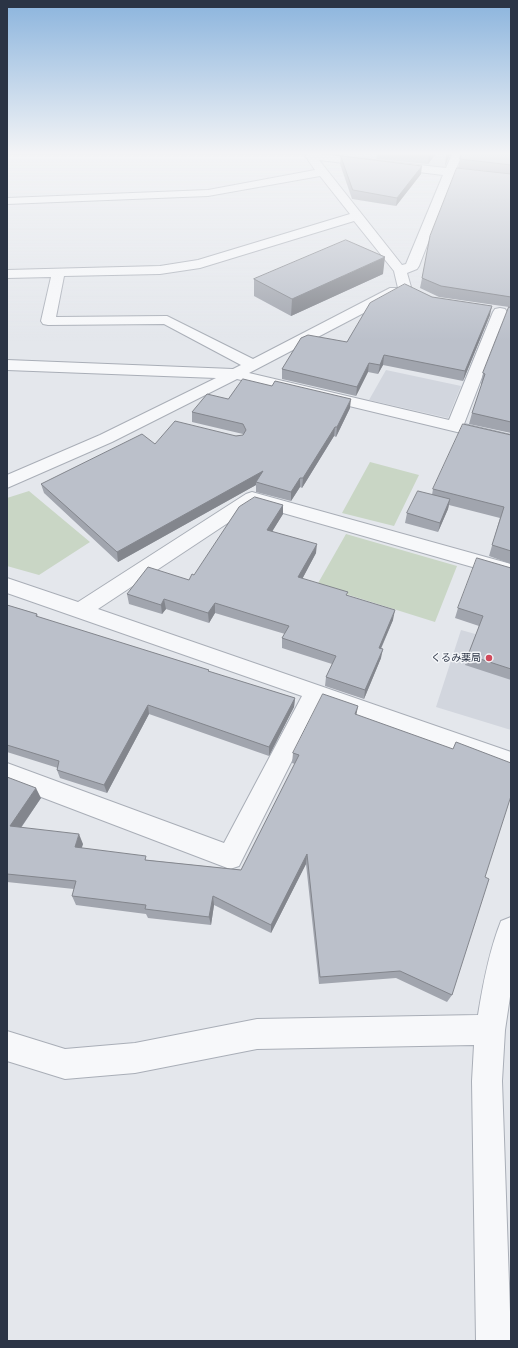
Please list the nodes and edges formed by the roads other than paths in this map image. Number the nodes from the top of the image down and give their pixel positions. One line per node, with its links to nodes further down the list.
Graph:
1 (433, 215): 5 (street)
2 (357, 216): 3 (street); 5 (street)
3 (58, 273): 4 (street); 9 (street)
4 (7, 274)
5 (407, 284): 9 (street)
6 (484, 309): 7 (street)
7 (505, 313): 13 (street)
8 (7, 365): 10 (street)
9 (253, 365): 10 (street)
10 (234, 374): 11 (street); 13 (street)
11 (150, 418): 12 (street); 15 (street)
12 (172, 423)
13 (454, 427): 14 (street)
14 (511, 440)
15 (7, 482)
16 (511, 571): 18 (street)
17 (7, 585): 18 (street)
18 (81, 610): 19 (street)
19 (316, 692): 20 (street); 21 (street)
20 (511, 762)
21 (7, 773)
22 (511, 931): 23 (street)
23 (490, 1030): 24 (street); 25 (street)
24 (7, 1046)
25 (494, 1341)

